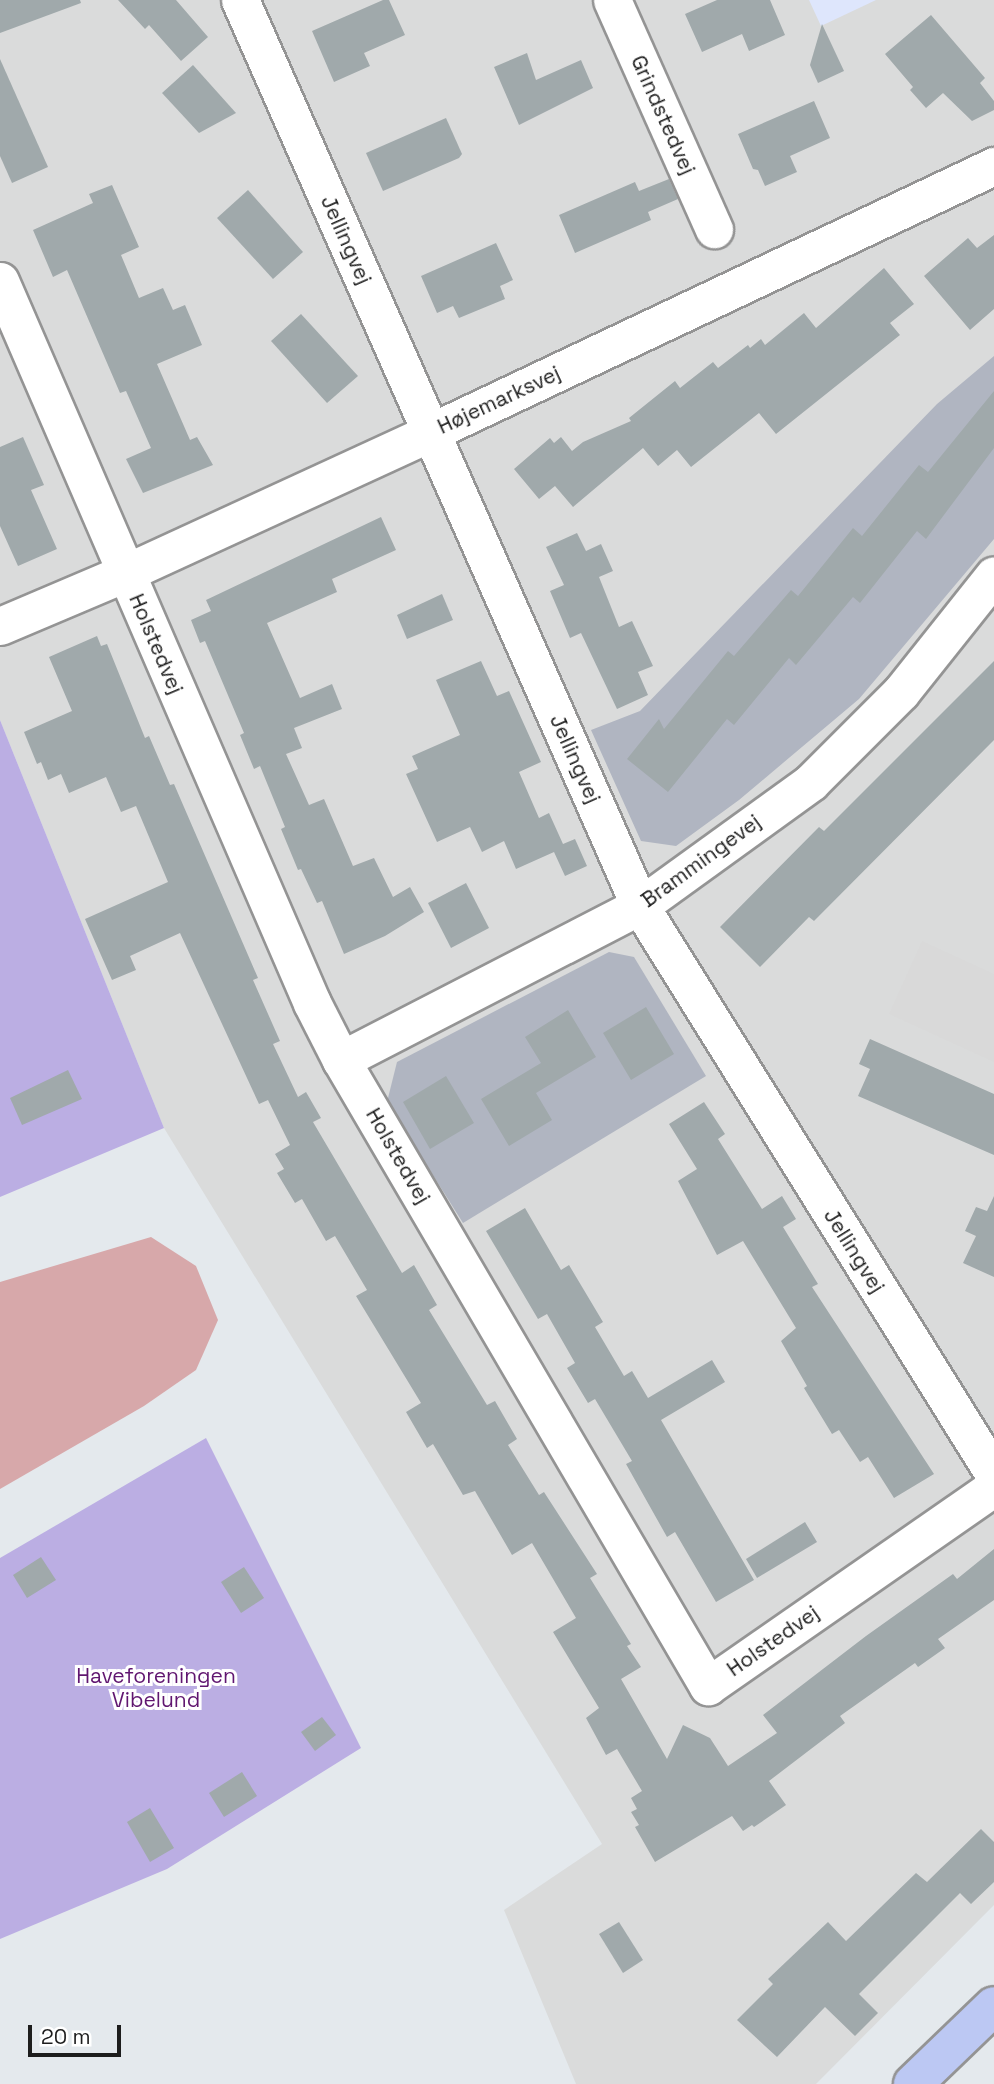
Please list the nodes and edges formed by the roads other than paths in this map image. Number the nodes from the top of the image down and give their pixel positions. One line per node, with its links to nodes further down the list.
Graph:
1 (240, 0): 6 (street, Jellingvej)
2 (612, 0): 4 (street, Grindstedvej)
3 (994, 166): 6 (street, Højemarksvej)
4 (714, 229)
5 (0, 281): 7 (street, Holstedvej)
6 (431, 432): 7 (street, Højemarksvej); 10 (street, Jellingvej)
7 (125, 573): 9 (street, Højemarksvej); 11 (street, Holstedvej)
8 (994, 575): 10 (street, Brammingevej)
9 (0, 626)
10 (640, 906): 11 (street, Brammingevej); 12 (street, Jellingvej)
11 (341, 1060): 13 (street, Holstedvej)
12 (994, 1474)
13 (994, 1487)
14 (994, 2006): 15 (main road)
15 (913, 2084)

